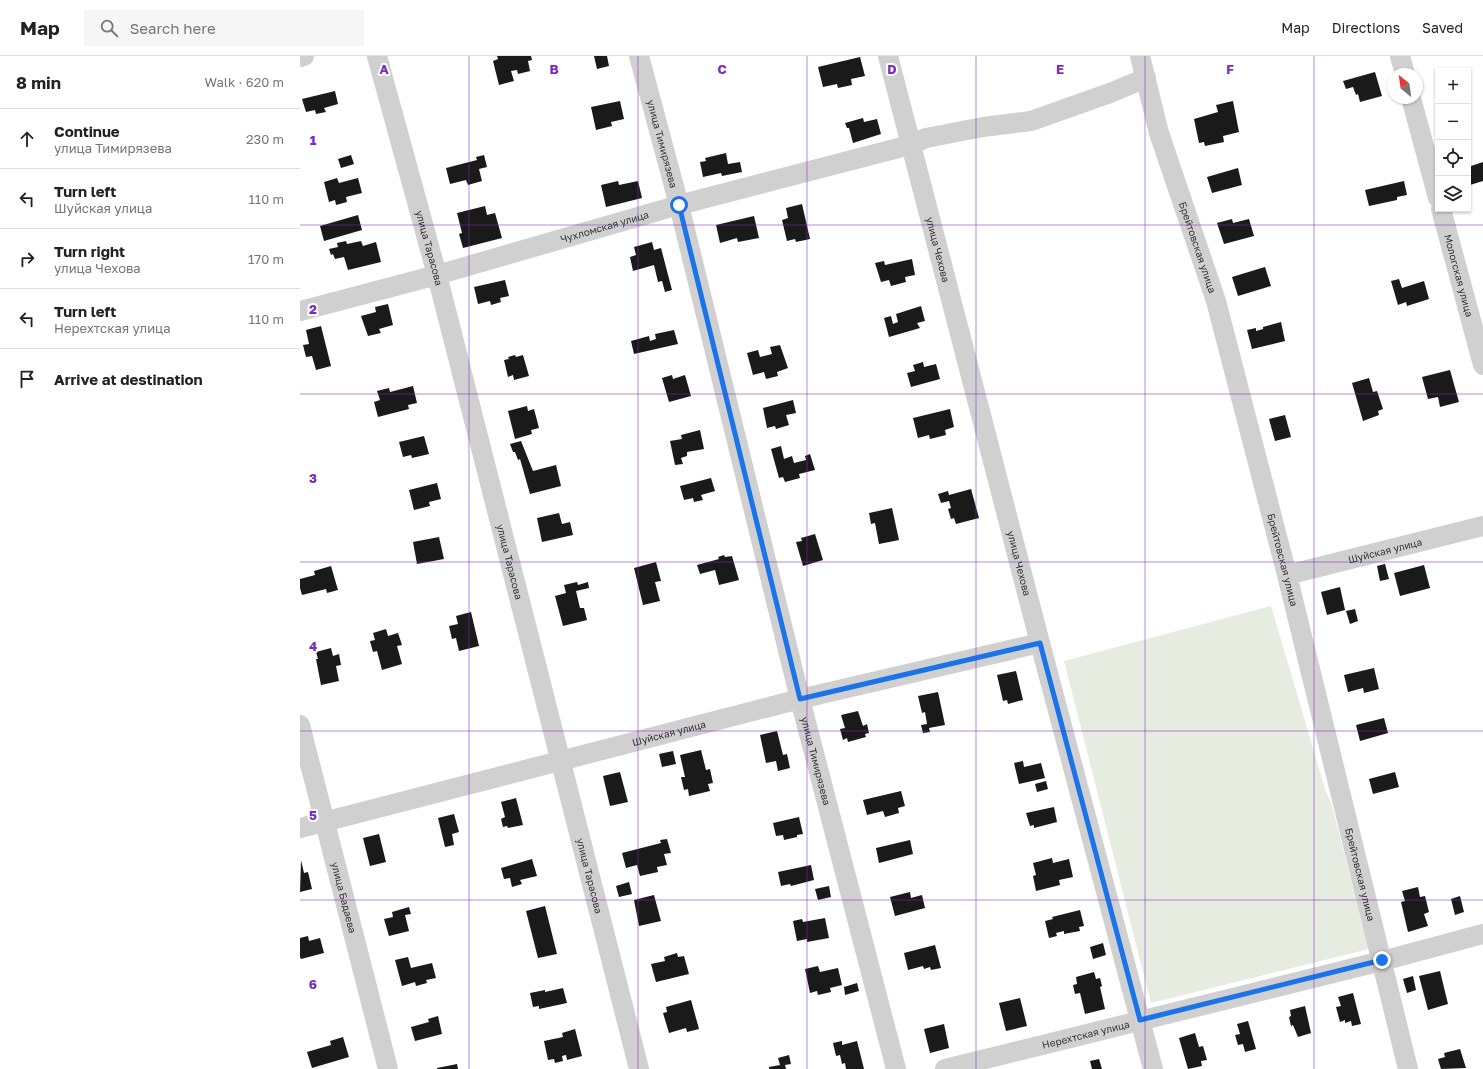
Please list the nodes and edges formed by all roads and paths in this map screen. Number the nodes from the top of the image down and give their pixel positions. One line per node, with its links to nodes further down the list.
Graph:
1 (304, 56): 7 (street)
2 (377, 56): 15 (street, улица Тарасова)
3 (639, 56): 13 (street, улица Тимирязева)
4 (888, 56): 11 (street, улица Чехова)
5 (1140, 56): 9 (street, Брейтовская улица)
6 (1400, 56): 8 (street)
7 (300, 57)
8 (1403, 68)
9 (1146, 78): 11 (street, Чухломская улица); 19 (street, Брейтовская улица)
10 (1413, 104): 12 (street)
11 (910, 145): 13 (street, Чухломская улица); 20 (street, улица Чехова)
12 (1435, 187)
13 (679, 205): 15 (street, Чухломская улица); 21 (street, улица Тимирязева)
14 (1442, 212): 17 (street, Мологская улица)
15 (437, 275): 16 (street, Чухломская улица); 23 (street, улица Тарасова)
16 (300, 311)
17 (1483, 365)
18 (1483, 526): 19 (street, Шуйская улица)
19 (1287, 575): 27 (street, Брейтовская улица)
20 (1040, 643): 21 (street, Шуйская улица); 28 (street, улица Чехова)
21 (800, 699): 23 (street, Шуйская улица); 31 (street, улица Тимирязева)
22 (300, 725): 24 (street, улица Бадаева)
23 (560, 760): 24 (street, Шуйская улица); 30 (street, улица Тарасова)
24 (325, 822): 25 (street, Шуйская улица); 29 (street, улица Бадаева)
25 (300, 828)
26 (1483, 934): 27 (street, Нерехтская улица)
27 (1382, 960): 28 (street, Нерехтская улица); 34 (street, Брейтовская улица)
28 (1140, 1020): 32 (street, Нерехтская улица); 33 (street, улица Чехова)
29 (388, 1069)
30 (639, 1069)
31 (896, 1069)
32 (945, 1069)
33 (1153, 1069)
34 (1408, 1069)

